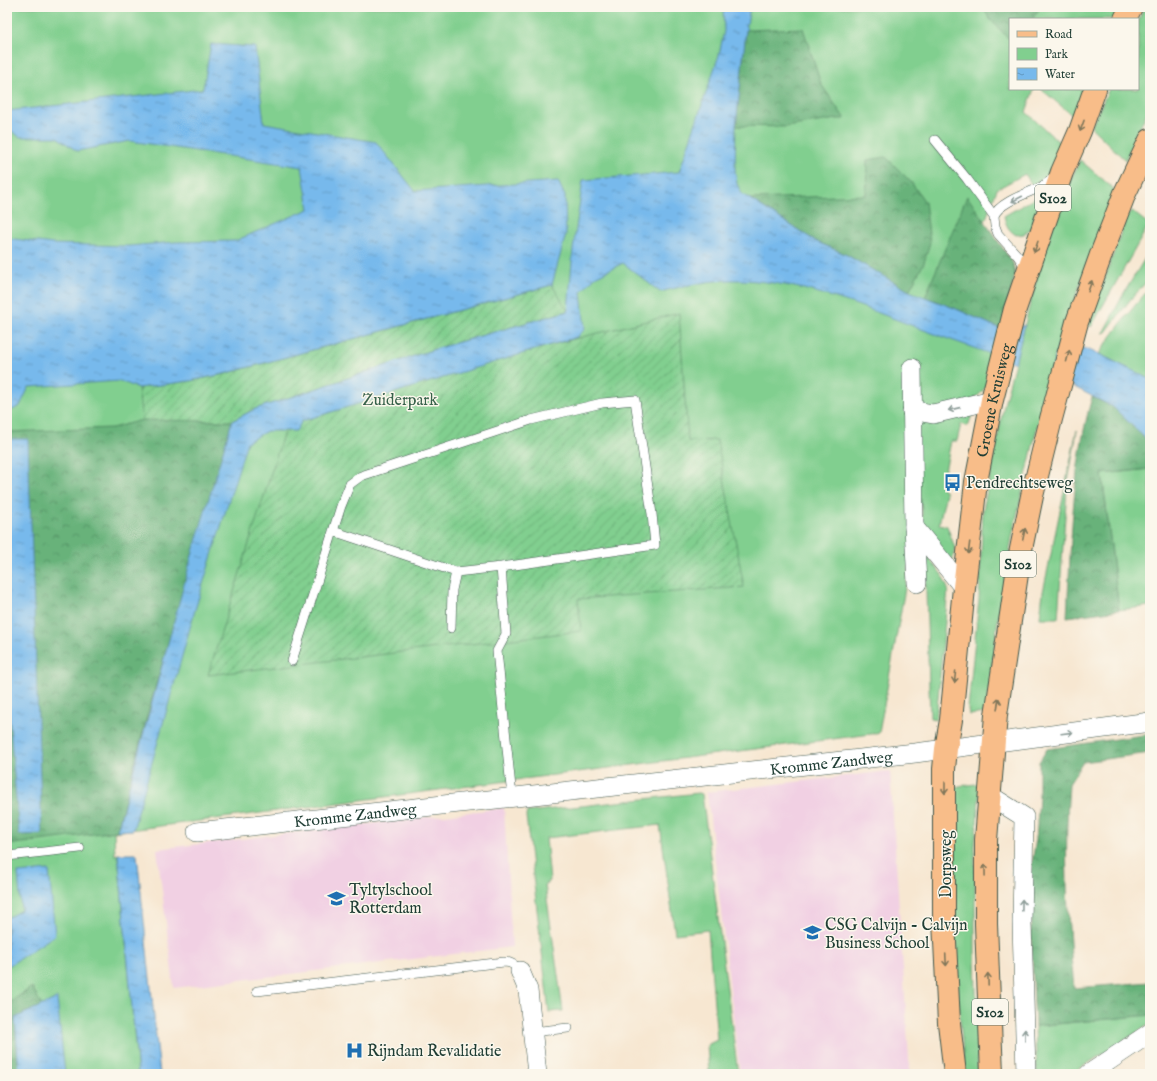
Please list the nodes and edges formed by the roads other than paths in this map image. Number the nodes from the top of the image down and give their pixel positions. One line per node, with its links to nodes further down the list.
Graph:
1 (1131, 7): 2 (main road)
2 (1126, 18)
3 (1095, 90): 6 (main road, Groene Kruisweg / S102, one-way to 6)
4 (935, 140): 7 (lane)
5 (1150, 140): 21 (main road, S102, one-way to 5)
6 (1062, 172): 7 (lane, one-way to 7); 8 (main road, Groene Kruisweg / S102, one-way to 8)
7 (994, 216): 8 (lane)
8 (1028, 271): 10 (main road, Groene Kruisweg / S102)
9 (912, 368): 11 (street)
10 (992, 400): 11 (street, one-way to 11); 17 (main road, Groene Kruisweg / S102, one-way to 17)
11 (912, 412): 12 (street)
12 (914, 527): 16 (street); 17 (street)
13 (333, 531): 14 (lane); 15 (lane); 19 (lane)
14 (501, 567): 15 (lane); 24 (lane)
15 (456, 572): 18 (lane)
16 (917, 583)
17 (964, 588): 22 (main road, Groene Kruisweg / S102, one-way to 22)
18 (451, 628)
19 (292, 661)
20 (1150, 722): 21 (street, Kromme Zandweg, one-way to 20)
21 (994, 742): 22 (street, Kromme Zandweg); 23 (main road, S102)
22 (946, 749): 24 (street, Kromme Zandweg); 34 (main road, Dorpsweg / S102, one-way to 34)
23 (989, 795): 35 (main road, S102, one-way to 23); 36 (street, one-way to 23)
24 (512, 797): 25 (street, Kromme Zandweg)
25 (197, 832)
26 (80, 848): 27 (lane)
27 (7, 856)
28 (520, 971): 29 (lane); 31 (street)
29 (257, 991)
30 (568, 1028): 31 (lane)
31 (532, 1032): 33 (street)
32 (1150, 1033): 37 (street)
33 (537, 1074)
34 (955, 1074)
35 (992, 1074)
36 (1026, 1074)
37 (1089, 1074)

